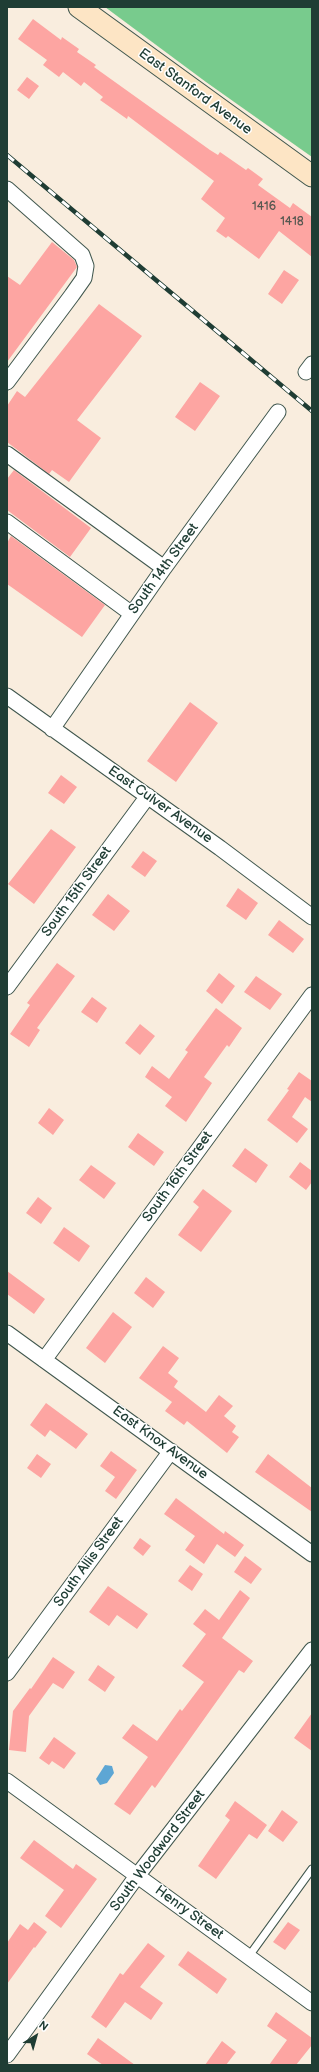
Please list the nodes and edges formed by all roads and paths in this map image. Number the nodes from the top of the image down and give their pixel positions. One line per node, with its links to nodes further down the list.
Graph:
1 (79, 7): 2 (main road, East Stanford Avenue)
2 (312, 176)
3 (7, 189): 4 (street)
4 (7, 382)
5 (278, 412): 8 (street, South 14th Street)
6 (7, 454): 8 (street)
7 (7, 522): 9 (street)
8 (164, 568): 9 (street, South 14th Street)
9 (132, 614): 11 (street, South 14th Street)
10 (7, 696): 11 (street, East Culver Avenue)
11 (52, 729): 12 (street, East Culver Avenue)
12 (148, 796): 13 (street, East Culver Avenue); 14 (street, South 15th Street)
13 (312, 917)
14 (7, 987)
15 (312, 995): 17 (street, South 16th Street)
16 (7, 1333): 17 (street, East Knox Avenue)
17 (44, 1360): 18 (street, East Knox Avenue)
18 (171, 1451): 19 (street, East Knox Avenue); 21 (street, South Allis Street)
19 (312, 1554)
20 (312, 1650): 24 (street, South Woodward Street)
21 (7, 1673)
22 (7, 1780): 24 (street, Henry Street)
23 (312, 1869): 25 (lane)
24 (137, 1876): 25 (street, Henry Street); 27 (street, South Woodward Street)
25 (249, 1956): 26 (street, Henry Street)
26 (312, 2003)
27 (7, 2055)

